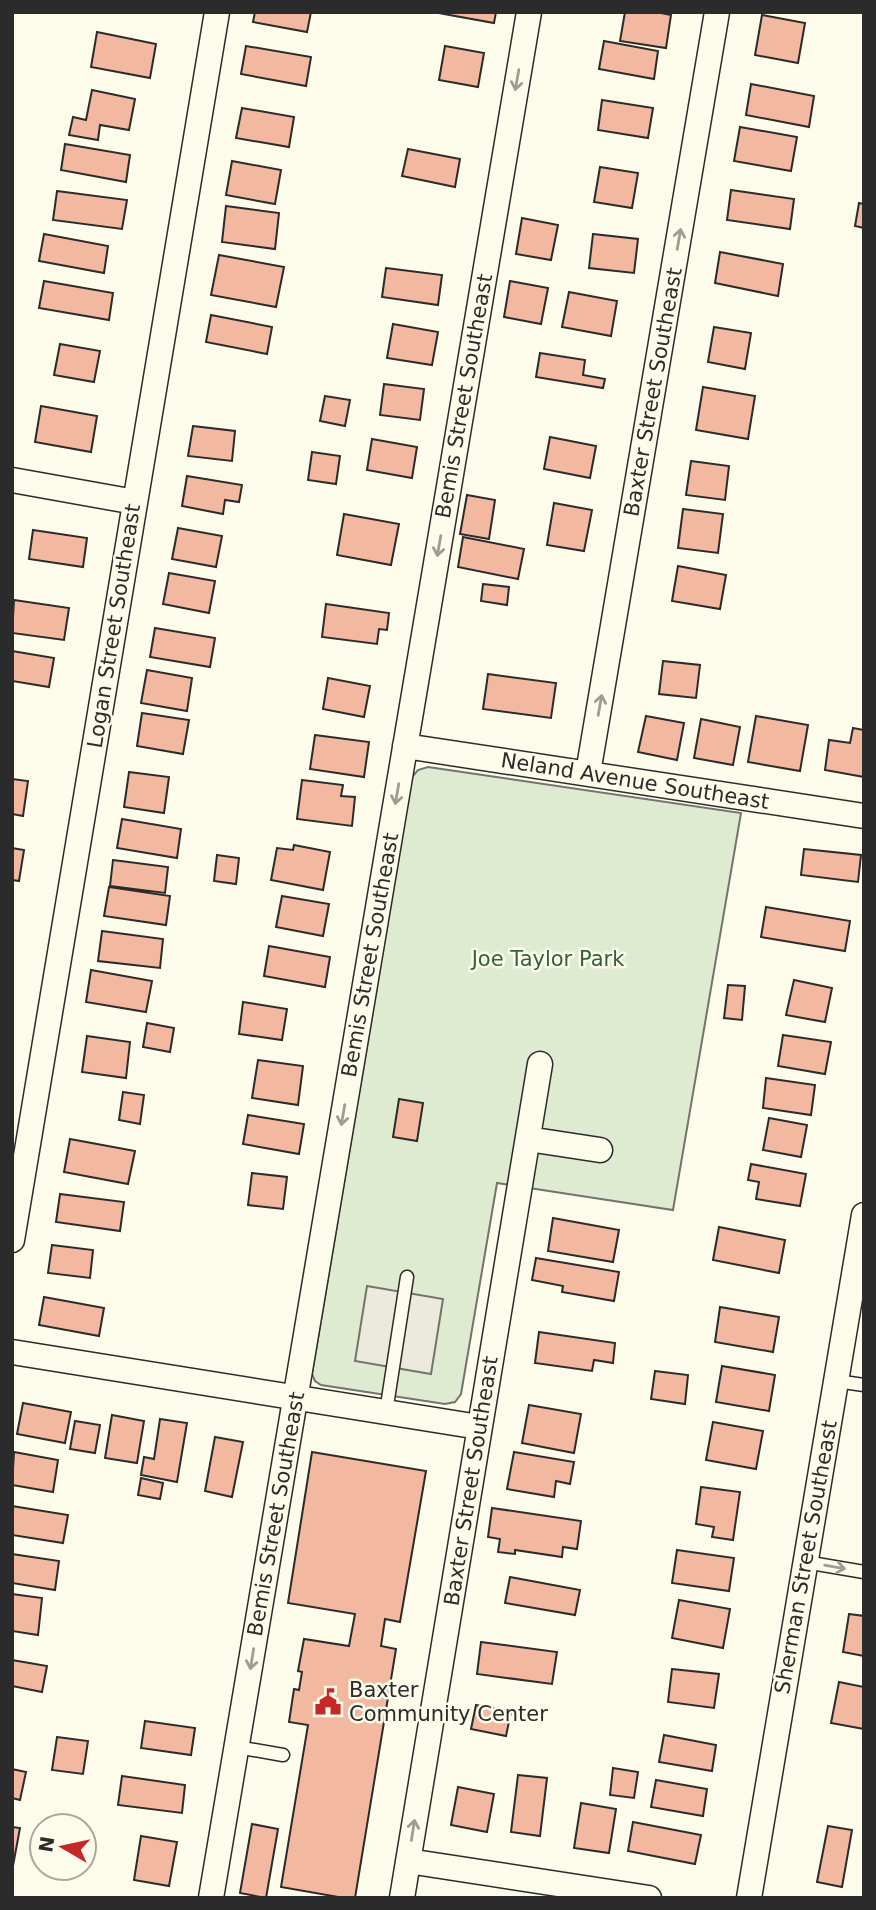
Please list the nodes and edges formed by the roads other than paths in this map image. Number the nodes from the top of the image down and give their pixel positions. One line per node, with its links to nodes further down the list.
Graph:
1 (217, 12): 5 (street, Logan Street Southeast)
2 (528, 12): 6 (street, Bemis Street Southeast, one-way to 6)
3 (717, 12): 7 (street, Baxter Street Southeast, one-way to 3)
4 (12, 480): 5 (street)
5 (135, 502): 13 (street, Logan Street Southeast)
6 (405, 746): 7 (street, Neland Avenue Southeast); 19 (street, Bemis Street Southeast, one-way to 19)
7 (588, 773): 8 (street, Neland Avenue Southeast)
8 (864, 816)
9 (540, 1064): 10 (street, Baxter Street Southeast)
10 (528, 1139): 11 (street); 21 (street, Baxter Street Southeast)
11 (600, 1150)
12 (863, 1230): 15 (street, Sherman Street Southeast)
13 (12, 1240)
14 (407, 1277): 20 (lane)
15 (856, 1310): 17 (street, Sherman Street Southeast)
16 (12, 1352): 19 (street)
17 (836, 1381): 18 (lane); 22 (street, Sherman Street Southeast)
18 (864, 1385)
19 (295, 1398): 20 (street); 24 (street, Bemis Street Southeast, one-way to 24)
20 (386, 1412): 21 (street)
21 (480, 1427): 26 (street, Baxter Street Southeast, one-way to 21)
22 (805, 1562): 23 (lane, one-way to 23); 30 (street, Sherman Street Southeast)
23 (864, 1572)
24 (237, 1748): 25 (lane); 27 (street, Bemis Street Southeast)
25 (282, 1755)
26 (408, 1861): 28 (street, Baxter Street Southeast); 29 (street)
27 (211, 1898)
28 (402, 1898)
29 (649, 1898)
30 (749, 1898)

